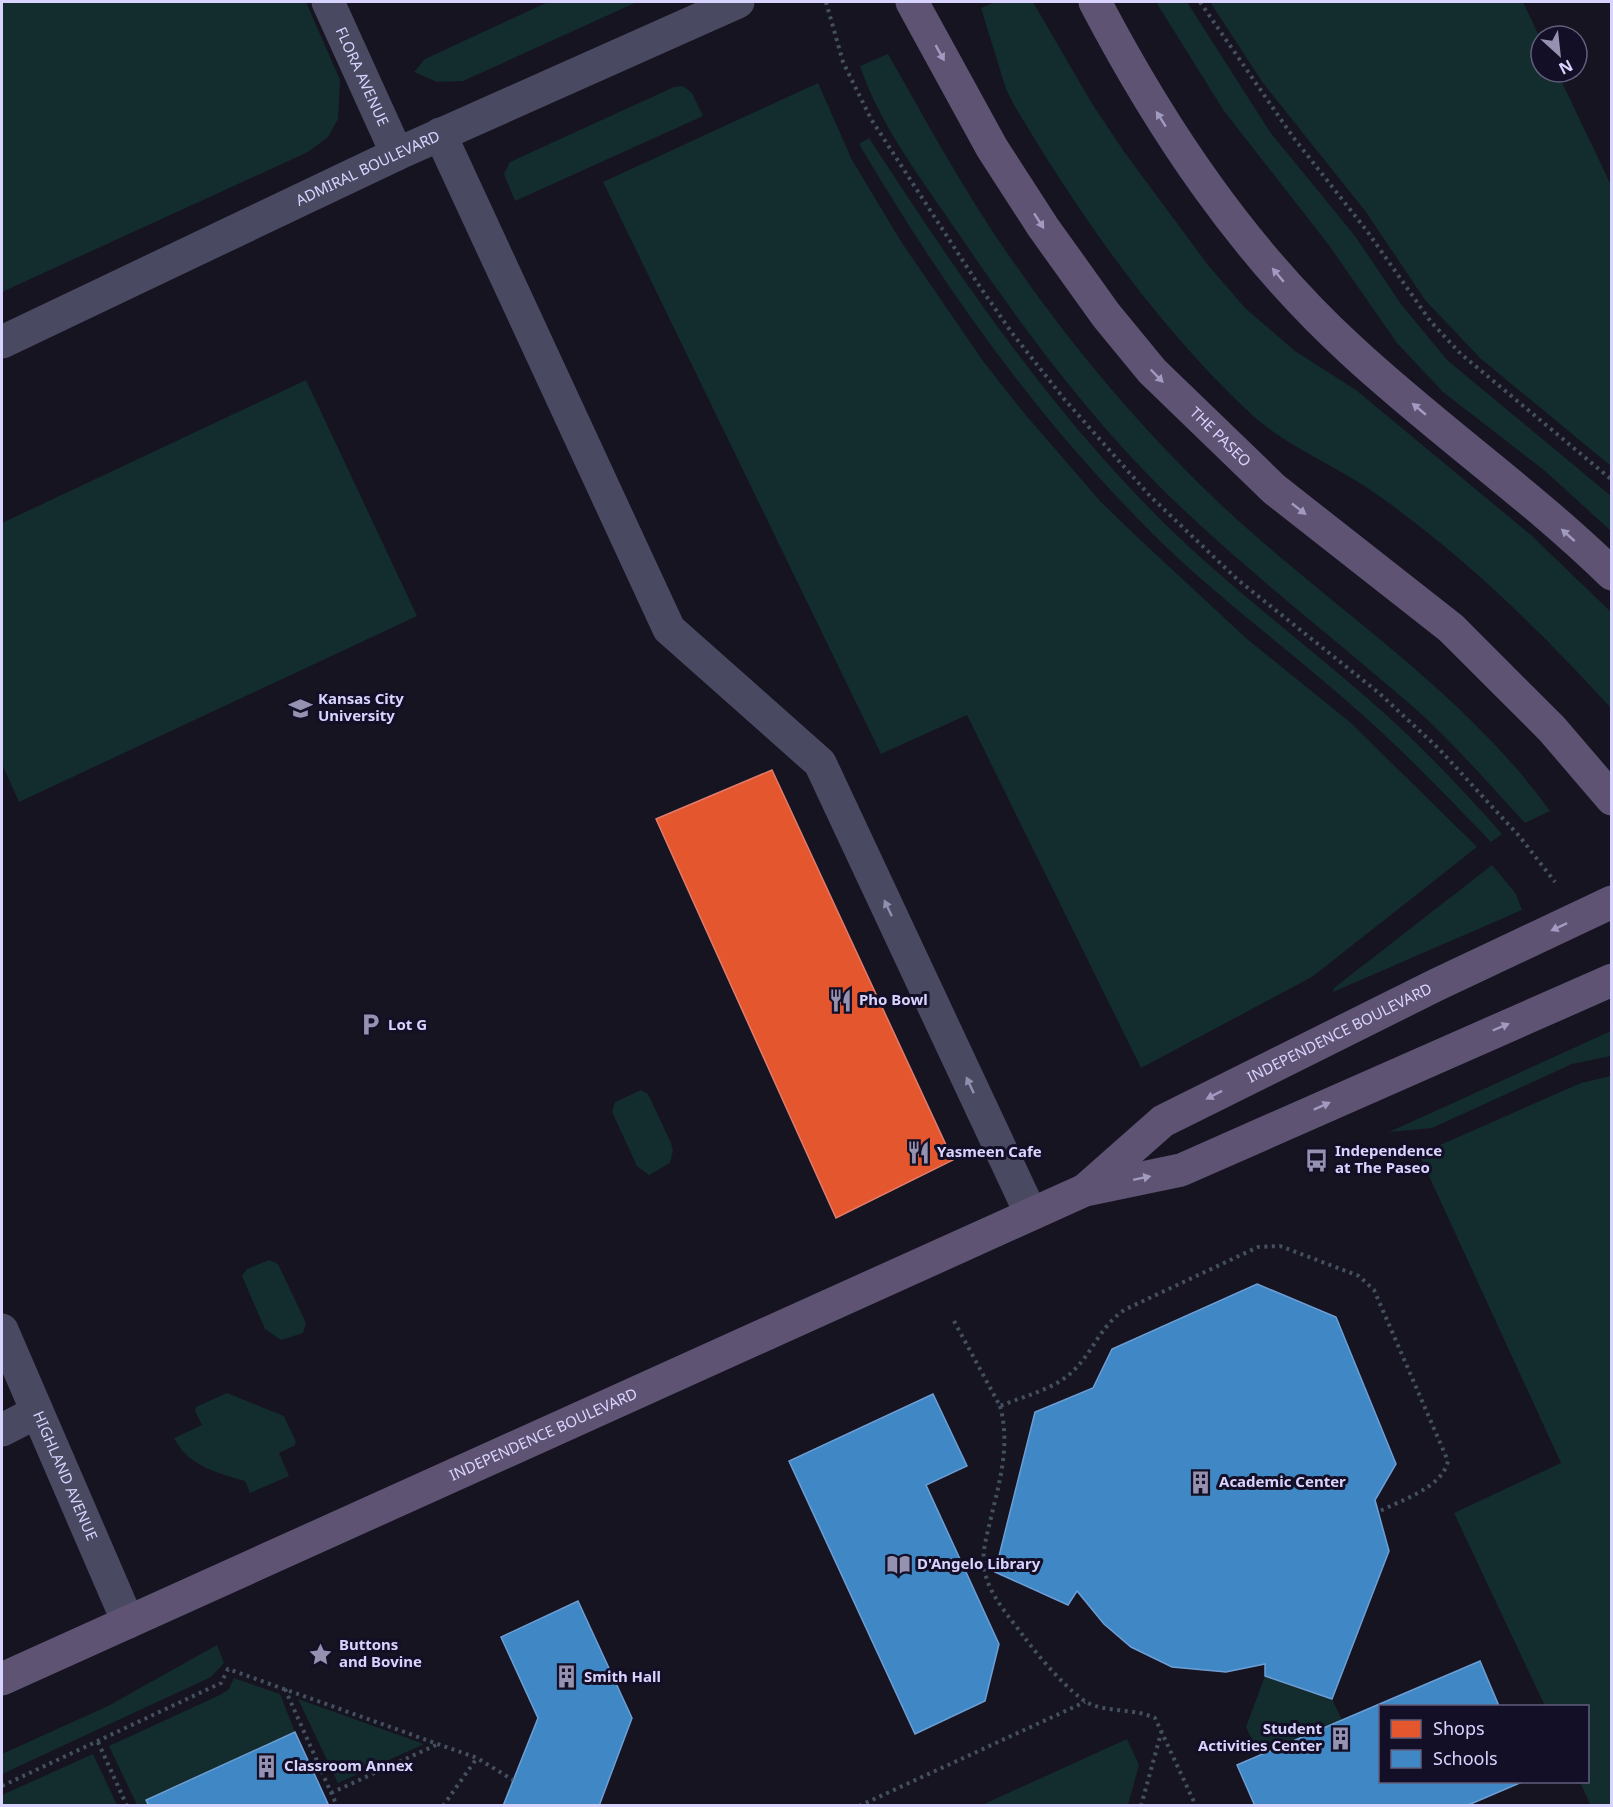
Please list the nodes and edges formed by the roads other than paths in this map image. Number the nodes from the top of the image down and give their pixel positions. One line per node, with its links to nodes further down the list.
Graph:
1 (328, 2): 6 (street, FLORA AVENUE)
2 (738, 2): 5 (street, ADMIRAL BOULEVARD)
3 (912, 2): 9 (main road, THE PASEO, one-way to 9)
4 (1095, 2): 8 (main road, one-way to 4)
5 (440, 134): 6 (street, ADMIRAL BOULEVARD); 13 (street, one-way to 5)
6 (397, 154): 7 (street, ADMIRAL BOULEVARD)
7 (2, 342)
8 (1611, 574)
9 (1611, 799)
10 (1611, 902): 12 (main road, INDEPENDENCE BOULEVARD, one-way to 12)
11 (1611, 980): 12 (main road, INDEPENDENCE BOULEVARD, one-way to 11)
12 (1085, 1190): 13 (main road, INDEPENDENCE BOULEVARD)
13 (1031, 1214): 17 (main road, INDEPENDENCE BOULEVARD)
14 (2, 1330): 15 (street, HIGHLAND AVENUE)
15 (38, 1412): 16 (street); 17 (street, HIGHLAND AVENUE)
16 (2, 1430)
17 (128, 1622): 18 (main road, INDEPENDENCE BOULEVARD)
18 (2, 1679)

